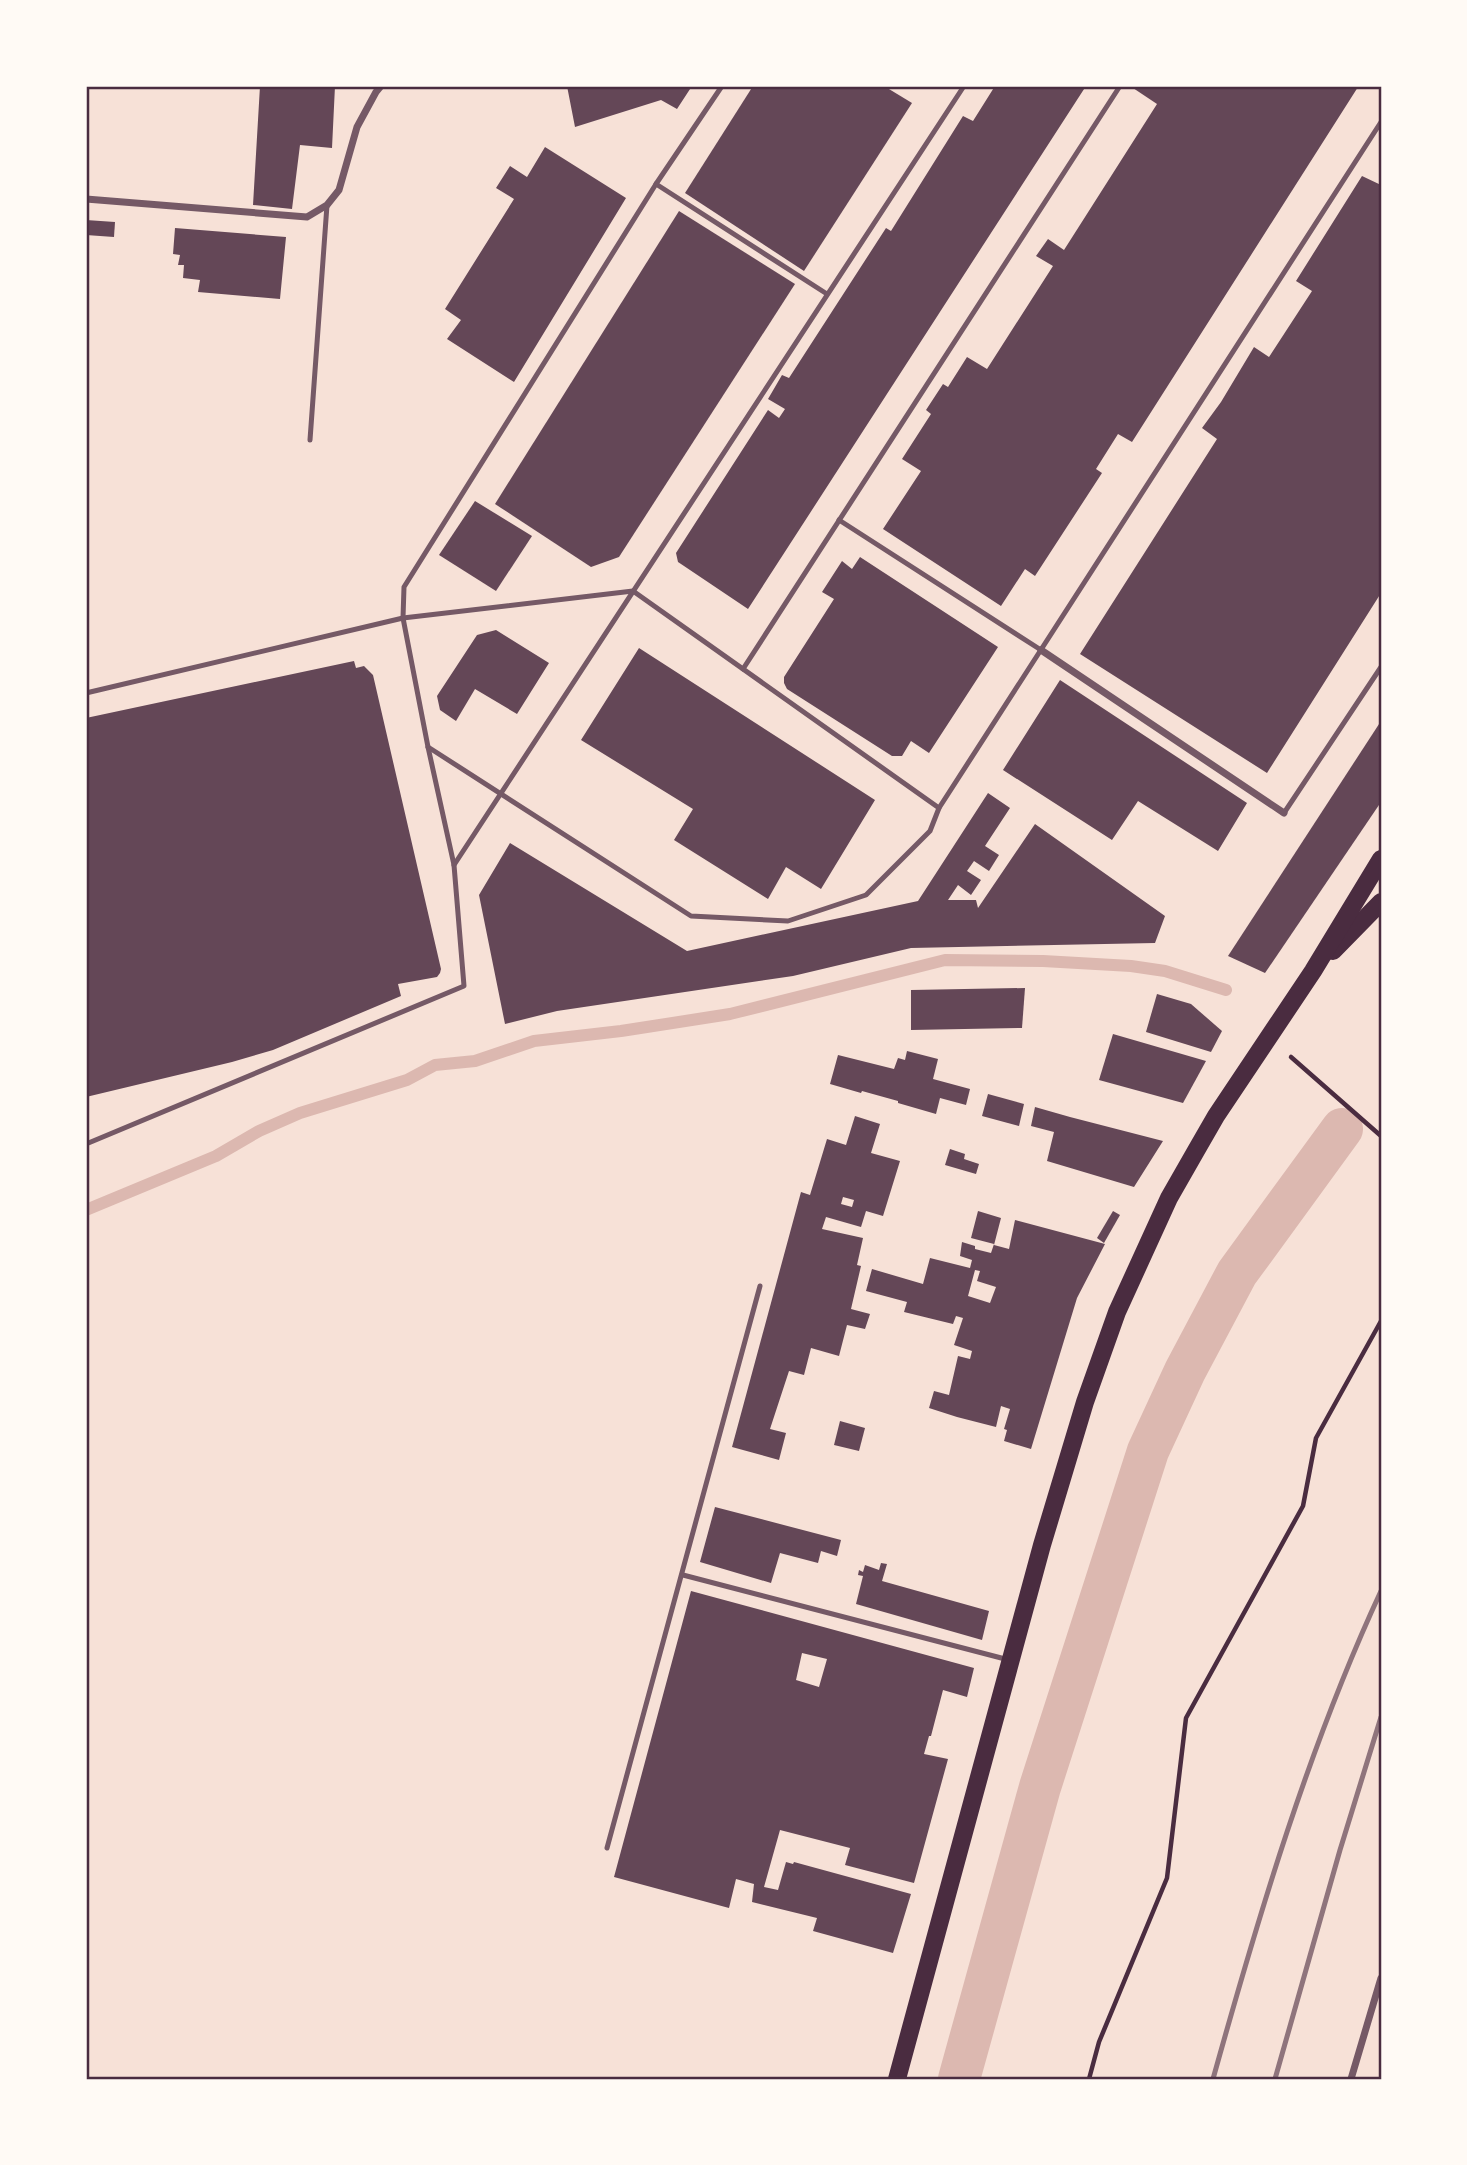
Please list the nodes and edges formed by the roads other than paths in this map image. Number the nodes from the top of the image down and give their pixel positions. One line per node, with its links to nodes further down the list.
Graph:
1 (381, 86): 8 (street)
2 (722, 86): 6 (lane)
3 (964, 86): 9 (lane)
4 (1120, 86): 11 (lane)
5 (1381, 122): 14 (lane)
6 (656, 184): 9 (lane); 13 (lane)
7 (86, 199): 8 (street)
8 (327, 205): 10 (lane)
9 (827, 294): 12 (lane)
10 (310, 440)
11 (839, 520): 14 (lane); 16 (lane)
12 (634, 591): 13 (lane); 16 (lane); 19 (lane)
13 (403, 618): 17 (lane); 18 (lane)
14 (1041, 650): 20 (lane); 21 (street)
15 (1381, 667): 21 (lane)
16 (743, 669): 20 (lane)
17 (86, 692)
18 (428, 747): 19 (lane); 23 (lane)
19 (500, 794): 20 (lane); 23 (lane)
20 (939, 808)
21 (1284, 813)
22 (1381, 859): 25 (main road)
23 (454, 865): 26 (lane)
24 (1381, 902): 25 (main road)
25 (1313, 971): 29 (main road)
26 (86, 1144)
27 (760, 1286): 28 (lane)
28 (683, 1575): 29 (lane); 30 (lane)
29 (1012, 1661): 32 (main road)
30 (607, 1848)
31 (1381, 1978): 33 (street)
32 (897, 2079)
33 (1351, 2079)

